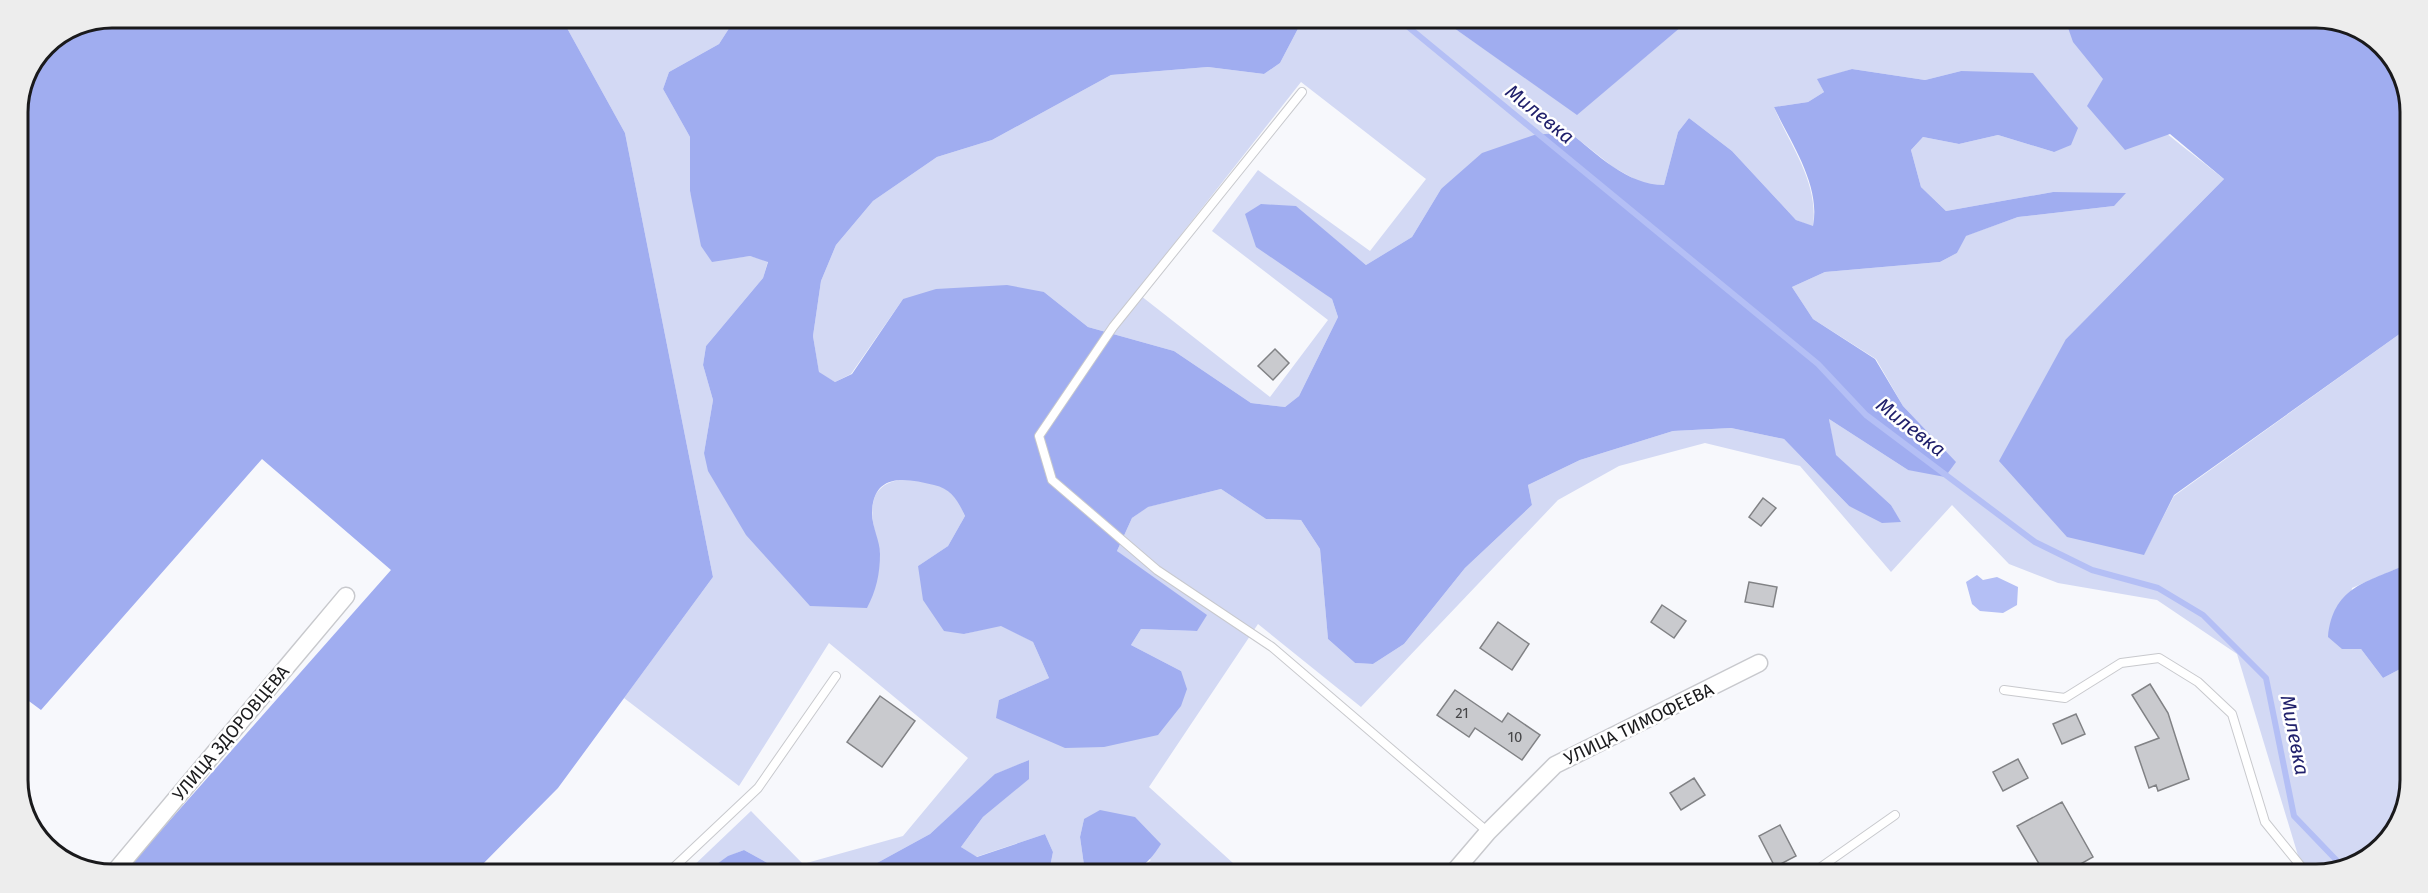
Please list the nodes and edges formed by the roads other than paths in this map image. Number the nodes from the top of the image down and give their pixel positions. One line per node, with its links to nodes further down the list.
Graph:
1 (1302, 92): 7 (lane)
2 (346, 596): 8 (street, УЛИЦА ЗДОРОВЦЕВА)
3 (1759, 663): 7 (street, УЛИЦА ТИМОФЕЕВА)
4 (836, 676): 9 (lane)
5 (2004, 690): 12 (lane)
6 (1895, 815): 11 (lane)
7 (1488, 832): 10 (street, УЛИЦА ТИМОФЕЕВА)
8 (121, 864)
9 (677, 864)
10 (1461, 864)
11 (1824, 864)
12 (2298, 864)

